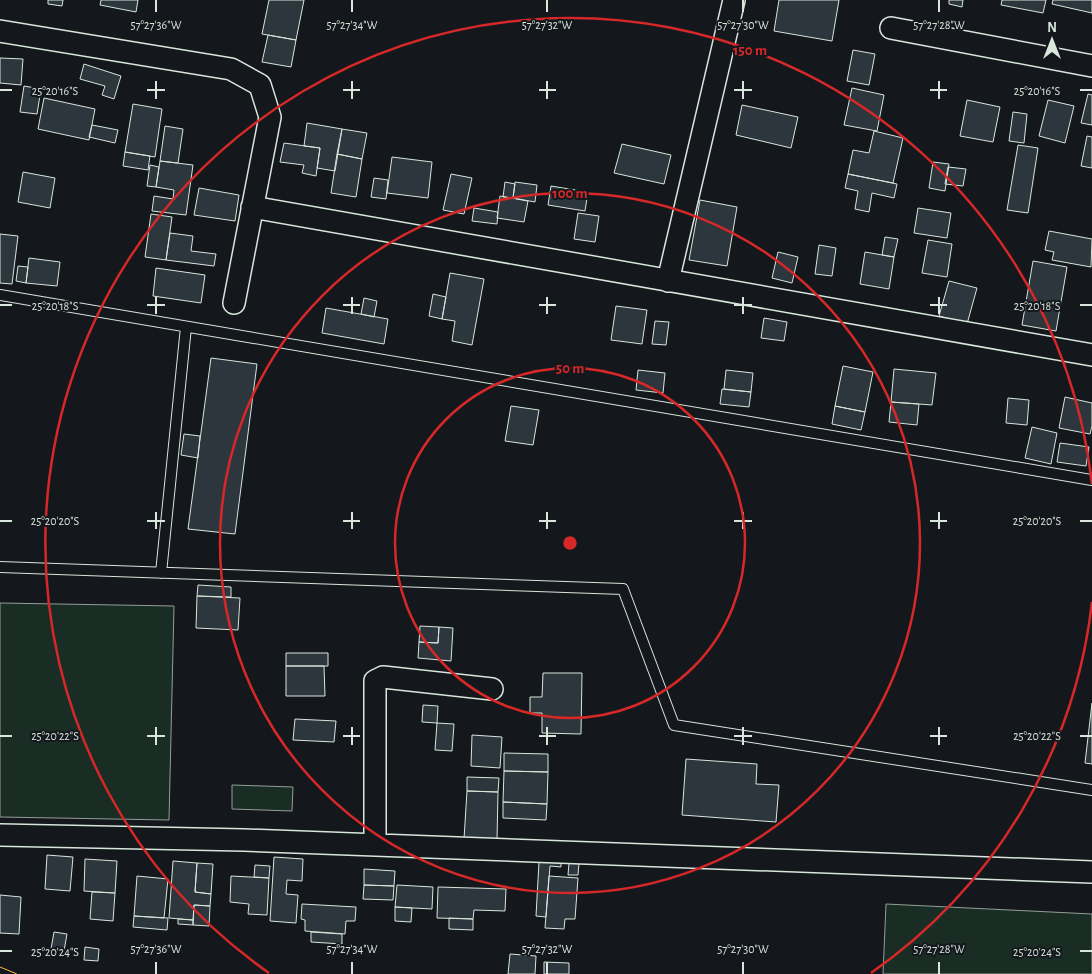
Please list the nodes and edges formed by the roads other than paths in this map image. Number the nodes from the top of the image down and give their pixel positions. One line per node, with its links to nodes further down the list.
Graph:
1 (734, 0): 6 (street)
2 (891, 28): 4 (street)
3 (0, 31): 5 (street)
4 (1092, 66)
5 (252, 207): 6 (street); 8 (street)
6 (668, 281): 10 (street)
7 (0, 295): 9 (lane)
8 (234, 303)
9 (186, 327): 11 (lane); 13 (lane)
10 (1092, 355)
11 (1092, 480)
12 (0, 567): 13 (lane)
13 (161, 573): 15 (lane)
14 (492, 689): 17 (street)
15 (1092, 790)
16 (0, 834): 17 (street)
17 (375, 845): 18 (street)
18 (1092, 872)

